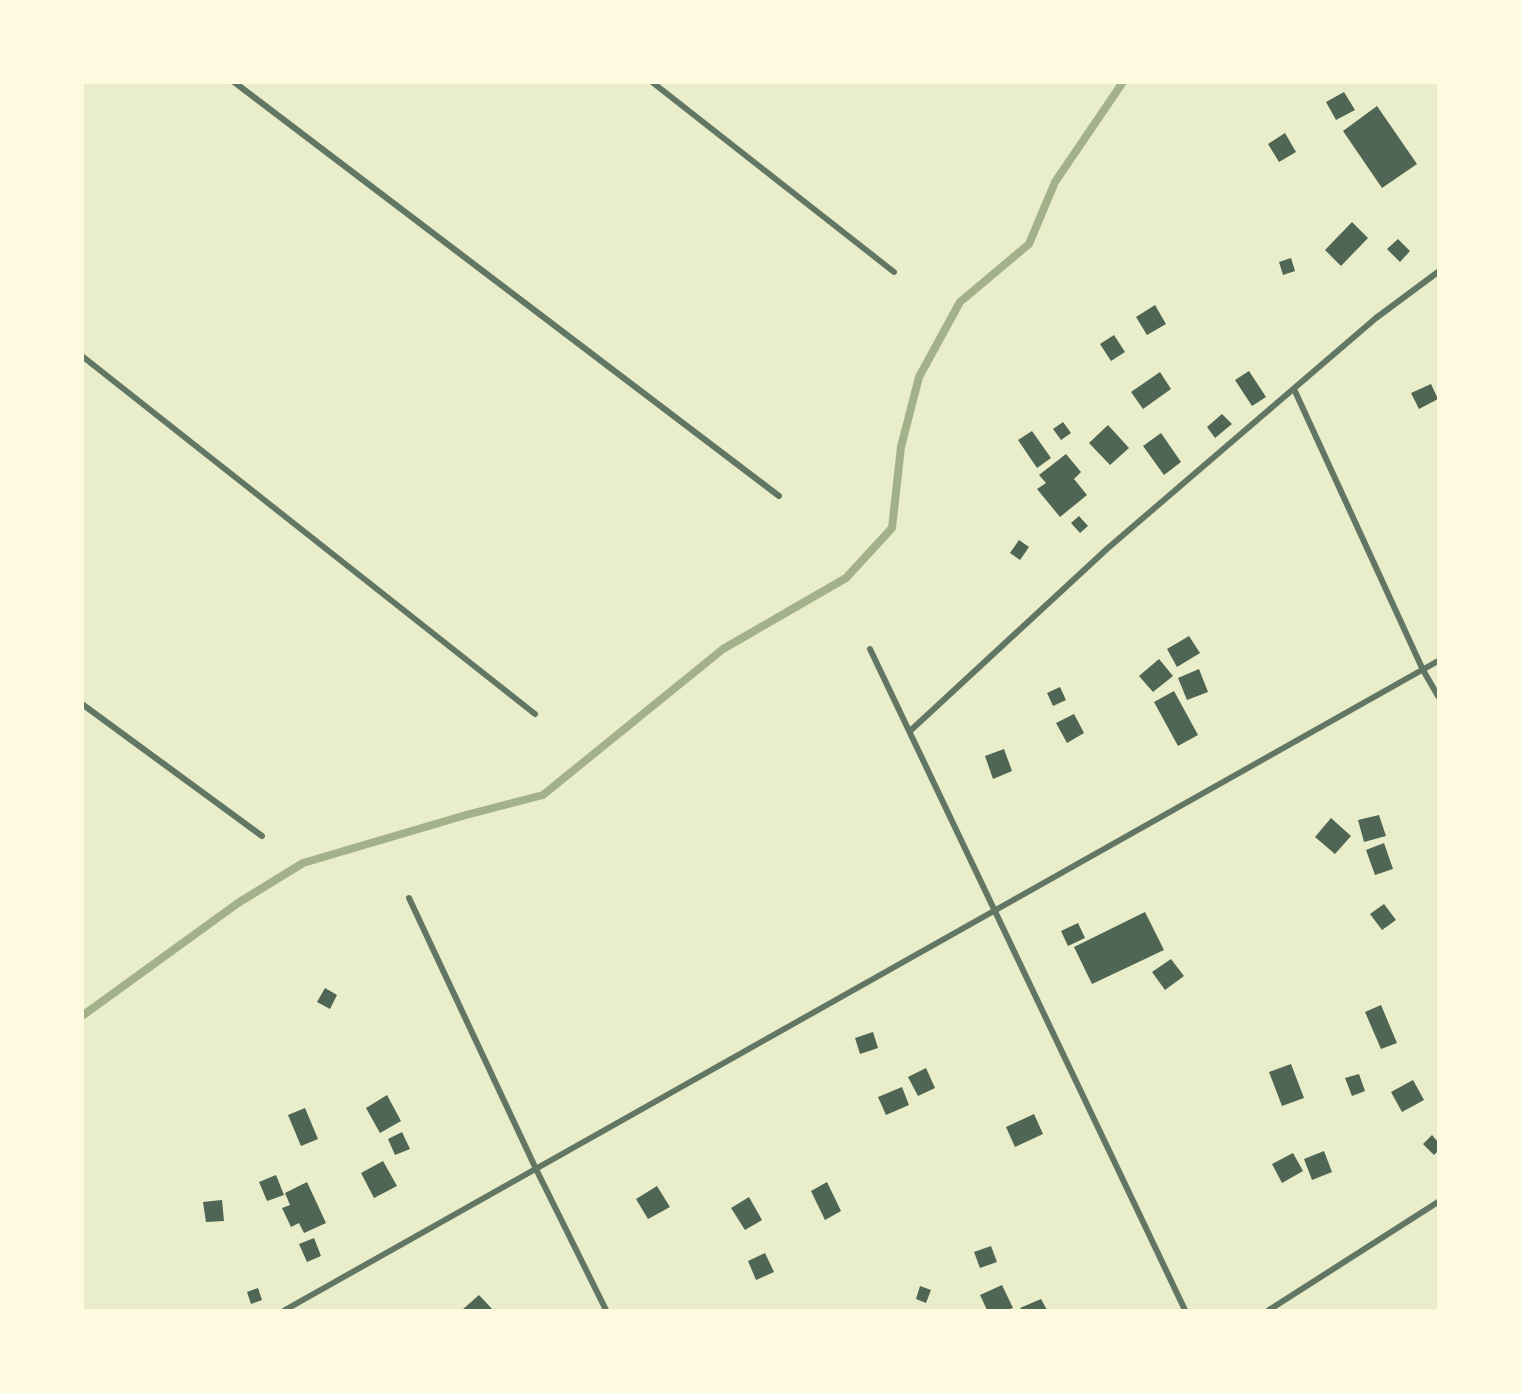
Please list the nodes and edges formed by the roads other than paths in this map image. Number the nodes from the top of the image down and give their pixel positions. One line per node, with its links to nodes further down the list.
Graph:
1 (234, 82): 7 (street)
2 (652, 82): 3 (street)
3 (894, 272)
4 (1438, 272): 6 (street)
5 (82, 356): 13 (street)
6 (1294, 388): 10 (street); 14 (street)
7 (779, 496)
8 (870, 649): 14 (street)
9 (1438, 661): 10 (street)
10 (1423, 670): 11 (street); 17 (street)
11 (1438, 696)
12 (82, 704): 15 (street)
13 (535, 714)
14 (910, 731): 17 (street)
15 (262, 836)
16 (409, 898): 18 (street)
17 (994, 911): 18 (street); 22 (street)
18 (536, 1169): 20 (street); 21 (street)
19 (1438, 1202): 23 (street)
20 (285, 1311)
21 (606, 1311)
22 (1185, 1311)
23 (1269, 1311)

